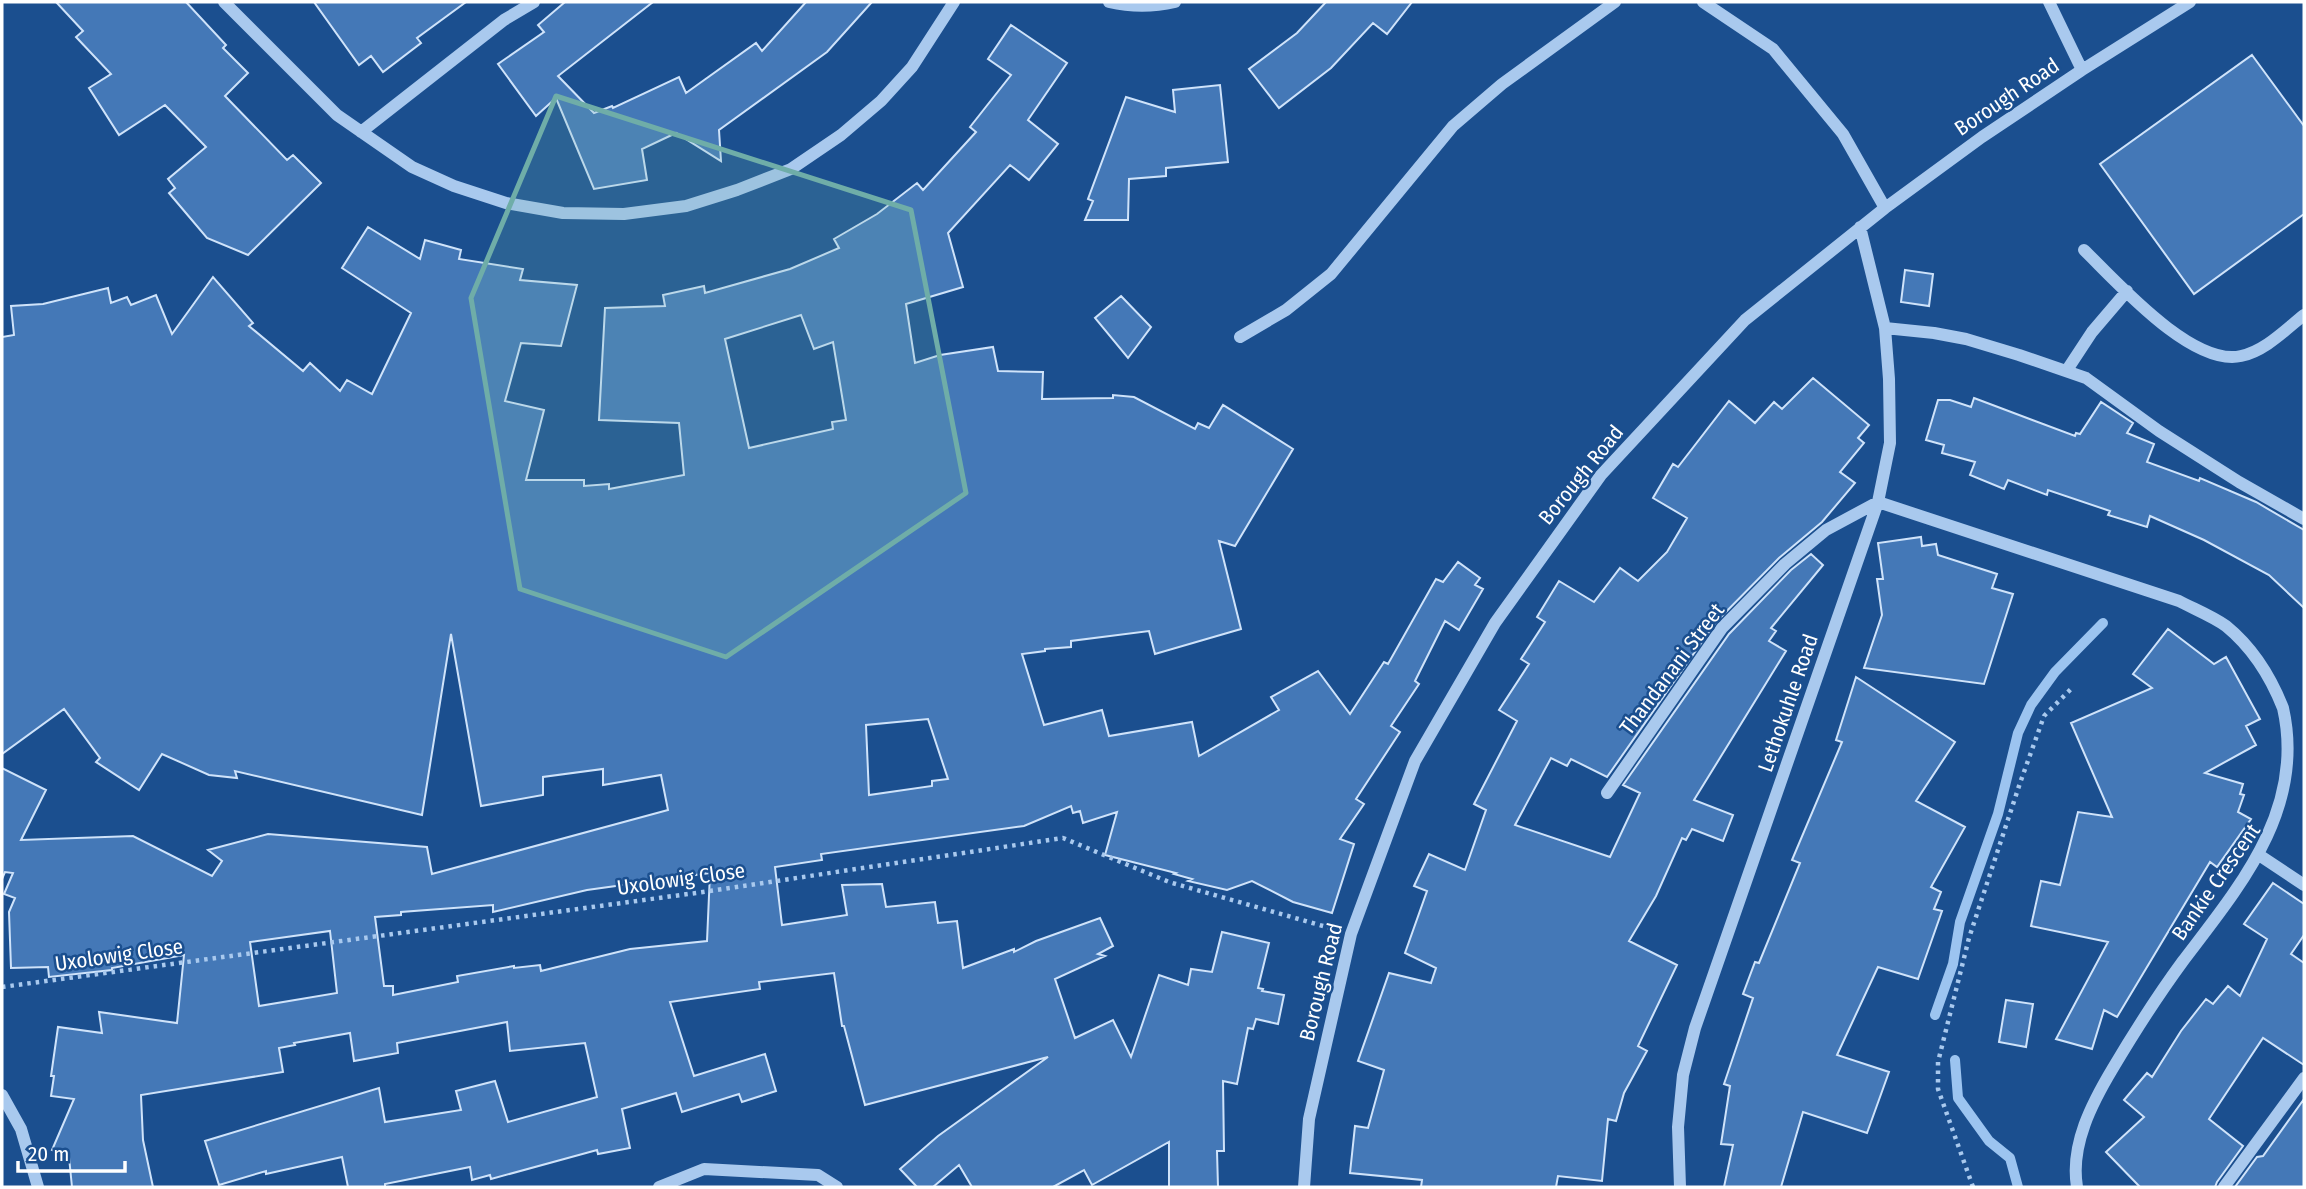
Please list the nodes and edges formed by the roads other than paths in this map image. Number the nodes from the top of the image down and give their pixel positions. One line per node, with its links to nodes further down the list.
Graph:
1 (225, 2): 11 (street)
2 (534, 2): 11 (street)
3 (954, 2): 11 (street)
4 (1109, 2): 5 (street)
5 (1175, 2)
6 (1615, 2): 18 (street)
7 (1703, 2): 12 (street)
8 (2049, 2): 10 (street)
9 (2190, 2): 10 (street, Borough Road)
10 (2082, 70): 12 (street, Borough Road)
11 (361, 132)
12 (1885, 208): 13 (street, Borough Road)
13 (1860, 227): 17 (street, Lethokuhle Road); 30 (street, Borough Road)
14 (2084, 250): 15 (street)
15 (2127, 292): 16 (street); 19 (street)
16 (2304, 315)
17 (1885, 328): 19 (street); 20 (street, Lethokuhle Road)
18 (1240, 337)
19 (2067, 370): 21 (street)
20 (1878, 502): 22 (street, Thandanani Street); 23 (street, Bankie Crescent); 31 (street, Lethokuhle Road)
21 (2304, 519)
22 (1606, 793)
23 (2262, 857): 24 (street); 32 (street, Bankie Crescent)
24 (2304, 885)
25 (2304, 1078): 33 (street)
26 (2, 1095): 27 (street)
27 (38, 1187)
28 (659, 1187): 29 (street)
29 (837, 1187)
30 (1304, 1187)
31 (1679, 1187)
32 (2077, 1187)
33 (2224, 1187)

